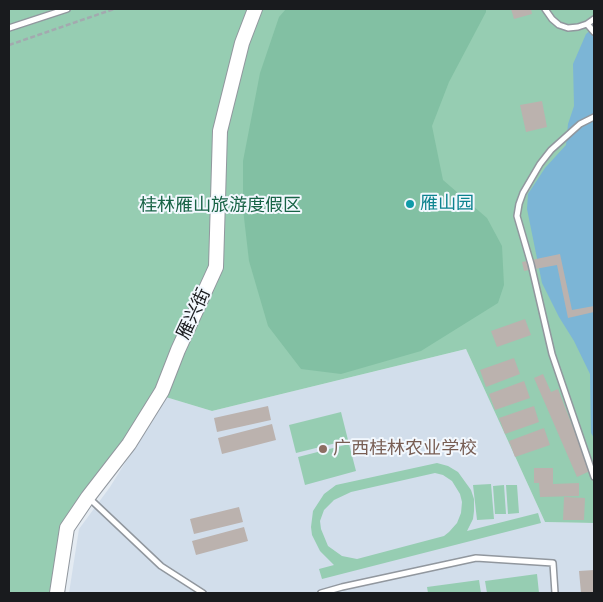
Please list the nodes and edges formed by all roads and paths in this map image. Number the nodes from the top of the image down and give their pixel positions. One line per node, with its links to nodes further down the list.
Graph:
1 (67, 9): 7 (lane)
2 (114, 9): 9 (path)
3 (256, 9): 12 (street, 雁兴街)
4 (545, 9): 6 (lane)
5 (594, 18): 6 (lane)
6 (587, 24): 8 (lane)
7 (9, 28)
8 (593, 30)
9 (9, 45)
10 (594, 117): 11 (lane)
11 (594, 477)
12 (88, 497): 13 (street, 雁兴街); 14 (lane)
13 (57, 593)
14 (203, 593)
15 (322, 593): 16 (lane)
16 (555, 593)

